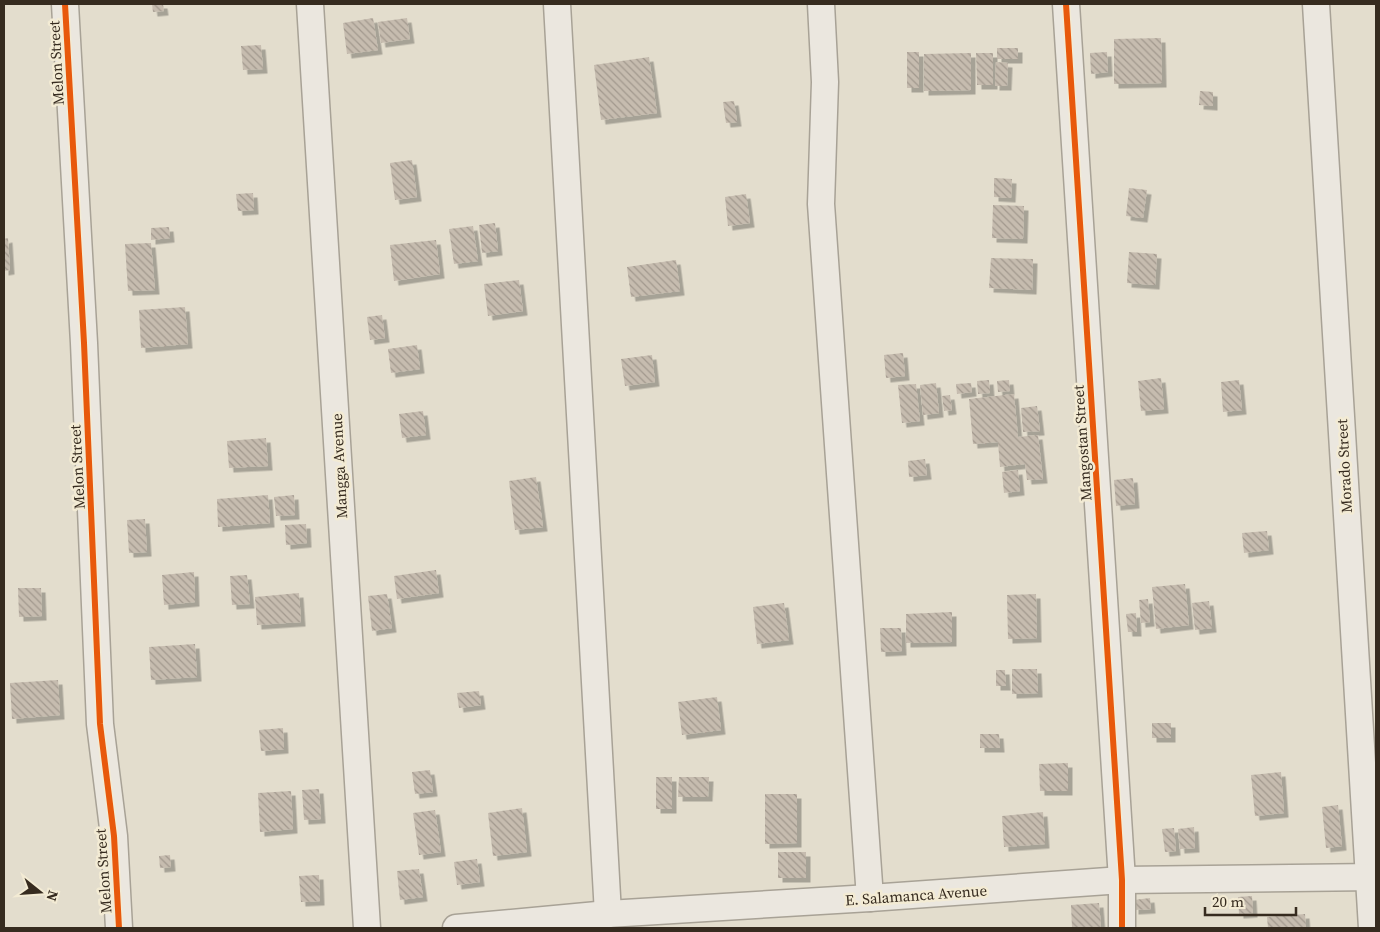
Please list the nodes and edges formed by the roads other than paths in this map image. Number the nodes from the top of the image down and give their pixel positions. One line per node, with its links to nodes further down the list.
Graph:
1 (65, 4): 11 (street, Melon Street)
2 (310, 4): 12 (street, Mangga Avenue)
3 (557, 4): 10 (street)
4 (821, 4): 9 (street)
5 (1066, 4): 8 (street, Mangostan Street)
6 (1316, 4): 7 (street, Morado Street)
7 (1372, 877): 8 (street, E. Salamanca Avenue); 15 (street, Morado Street)
8 (1122, 880): 9 (street, E. Salamanca Avenue); 14 (street, Mangostan Street)
9 (870, 898): 10 (street, E. Salamanca Avenue)
10 (608, 914): 13 (street, E. Salamanca Avenue)
11 (119, 928)
12 (367, 928)
13 (456, 928)
14 (1122, 928)
15 (1372, 928)

